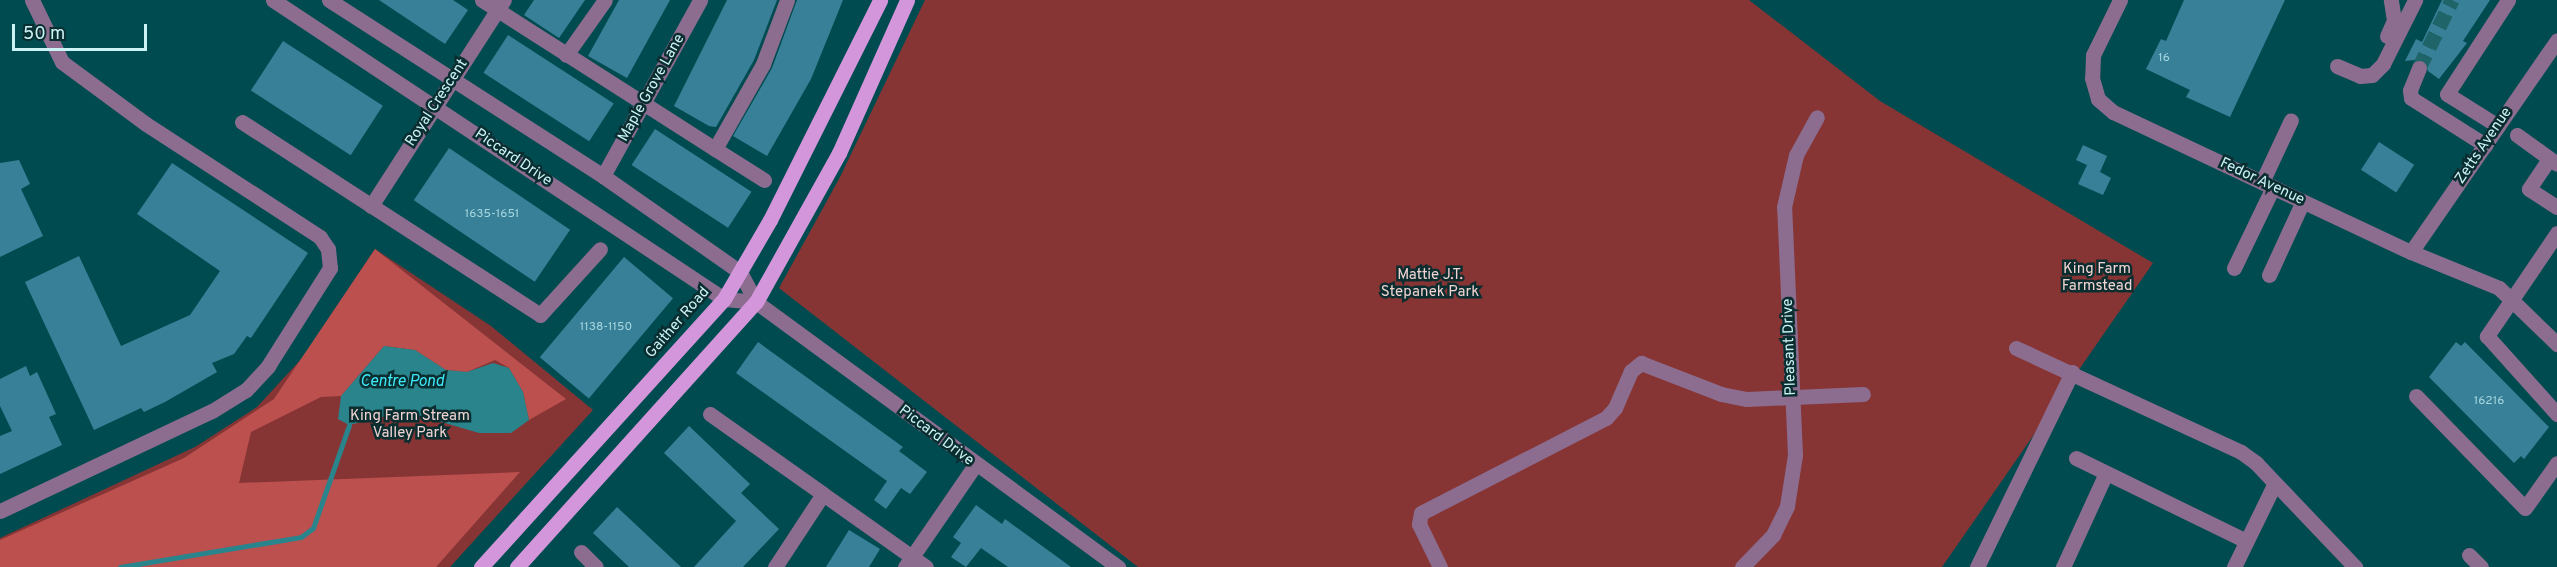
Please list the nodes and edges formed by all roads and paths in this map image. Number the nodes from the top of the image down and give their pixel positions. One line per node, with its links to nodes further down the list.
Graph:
1 (32, 0): 60 (street)
2 (273, 0): 22 (street, Piccard Drive)
3 (329, 0): 20 (street, Piccard Drive)
4 (482, 0): 14 (street)
5 (605, 0): 16 (street)
6 (700, 0): 21 (street, Maple Grove Lane)
7 (786, 0): 29 (street)
8 (880, 0): 41 (main road, Gaither Road)
9 (907, 0): 45 (main road)
10 (2120, 0): 33 (street, Fedor Avenue)
11 (2391, 0): 19 (street)
12 (2415, 0): 19 (street)
13 (2508, 0): 26 (street)
14 (500, 5): 16 (street); 20 (street, Royal Crescent)
15 (2557, 40): 26 (street, Zetts Avenue)
16 (566, 55): 21 (street)
17 (2337, 66): 19 (street)
18 (2419, 68): 28 (street)
19 (2375, 70)
20 (452, 80): 22 (street, Royal Crescent); 31 (street, Piccard Drive)
21 (643, 105): 29 (street); 31 (street, Maple Grove Lane)
22 (435, 106): 35 (street, Royal Crescent); 43 (street, Piccard Drive)
23 (1817, 117): 51 (street, Pleasant Drive)
24 (2291, 120): 33 (street)
25 (242, 123): 35 (street)
26 (2498, 126): 28 (street, Zetts Avenue)
27 (2517, 135): 30 (street)
28 (2486, 145): 39 (street, Zetts Avenue)
29 (715, 149): 32 (street)
30 (2553, 162): 36 (street)
31 (603, 176): 41 (street, Piccard Drive)
32 (764, 180)
33 (2268, 185): 34 (street, Fedor Avenue); 40 (street)
34 (2303, 201): 39 (street, Fedor Avenue); 42 (street)
35 (371, 206): 38 (street)
36 (2557, 207)
37 (2557, 233): 44 (street)
38 (600, 249)
39 (2411, 252): 44 (street, Fedor Avenue)
40 (2234, 268)
41 (740, 272): 43 (main road, Gaither Road); 45 (street, Piccard Drive)
42 (2270, 275)
43 (724, 300): 45 (street); 65 (main road, Gaither Road)
44 (2514, 300): 46 (street, Fedor Avenue); 53 (street)
45 (756, 302): 56 (street, Piccard Drive); 66 (main road)
46 (2557, 344)
47 (2016, 348): 48 (street)
48 (2072, 372): 58 (street); 73 (street)
49 (1863, 394): 51 (street)
50 (2416, 396): 55 (street)
51 (1792, 397): 71 (street); 72 (street, Pleasant Drive)
52 (710, 414): 59 (street)
53 (2557, 414)
54 (2076, 458): 57 (street)
55 (2557, 463)
56 (975, 465): 64 (street); 70 (street, Piccard Drive)
57 (2106, 473): 61 (street); 74 (street)
58 (2275, 483): 61 (street); 76 (street)
59 (823, 494): 64 (street); 68 (street)
60 (0, 511)
61 (2246, 541): 75 (street)
62 (580, 552): 67 (street)
63 (2469, 555): 77 (street)
64 (908, 562): 69 (street)
65 (481, 567)
66 (517, 567)
67 (596, 567)
68 (775, 567)
69 (926, 567)
70 (1118, 567)
71 (1440, 567)
72 (1742, 567)
73 (1977, 567)
74 (2062, 567)
75 (2234, 567)
76 (2355, 567)
77 (2481, 567)

